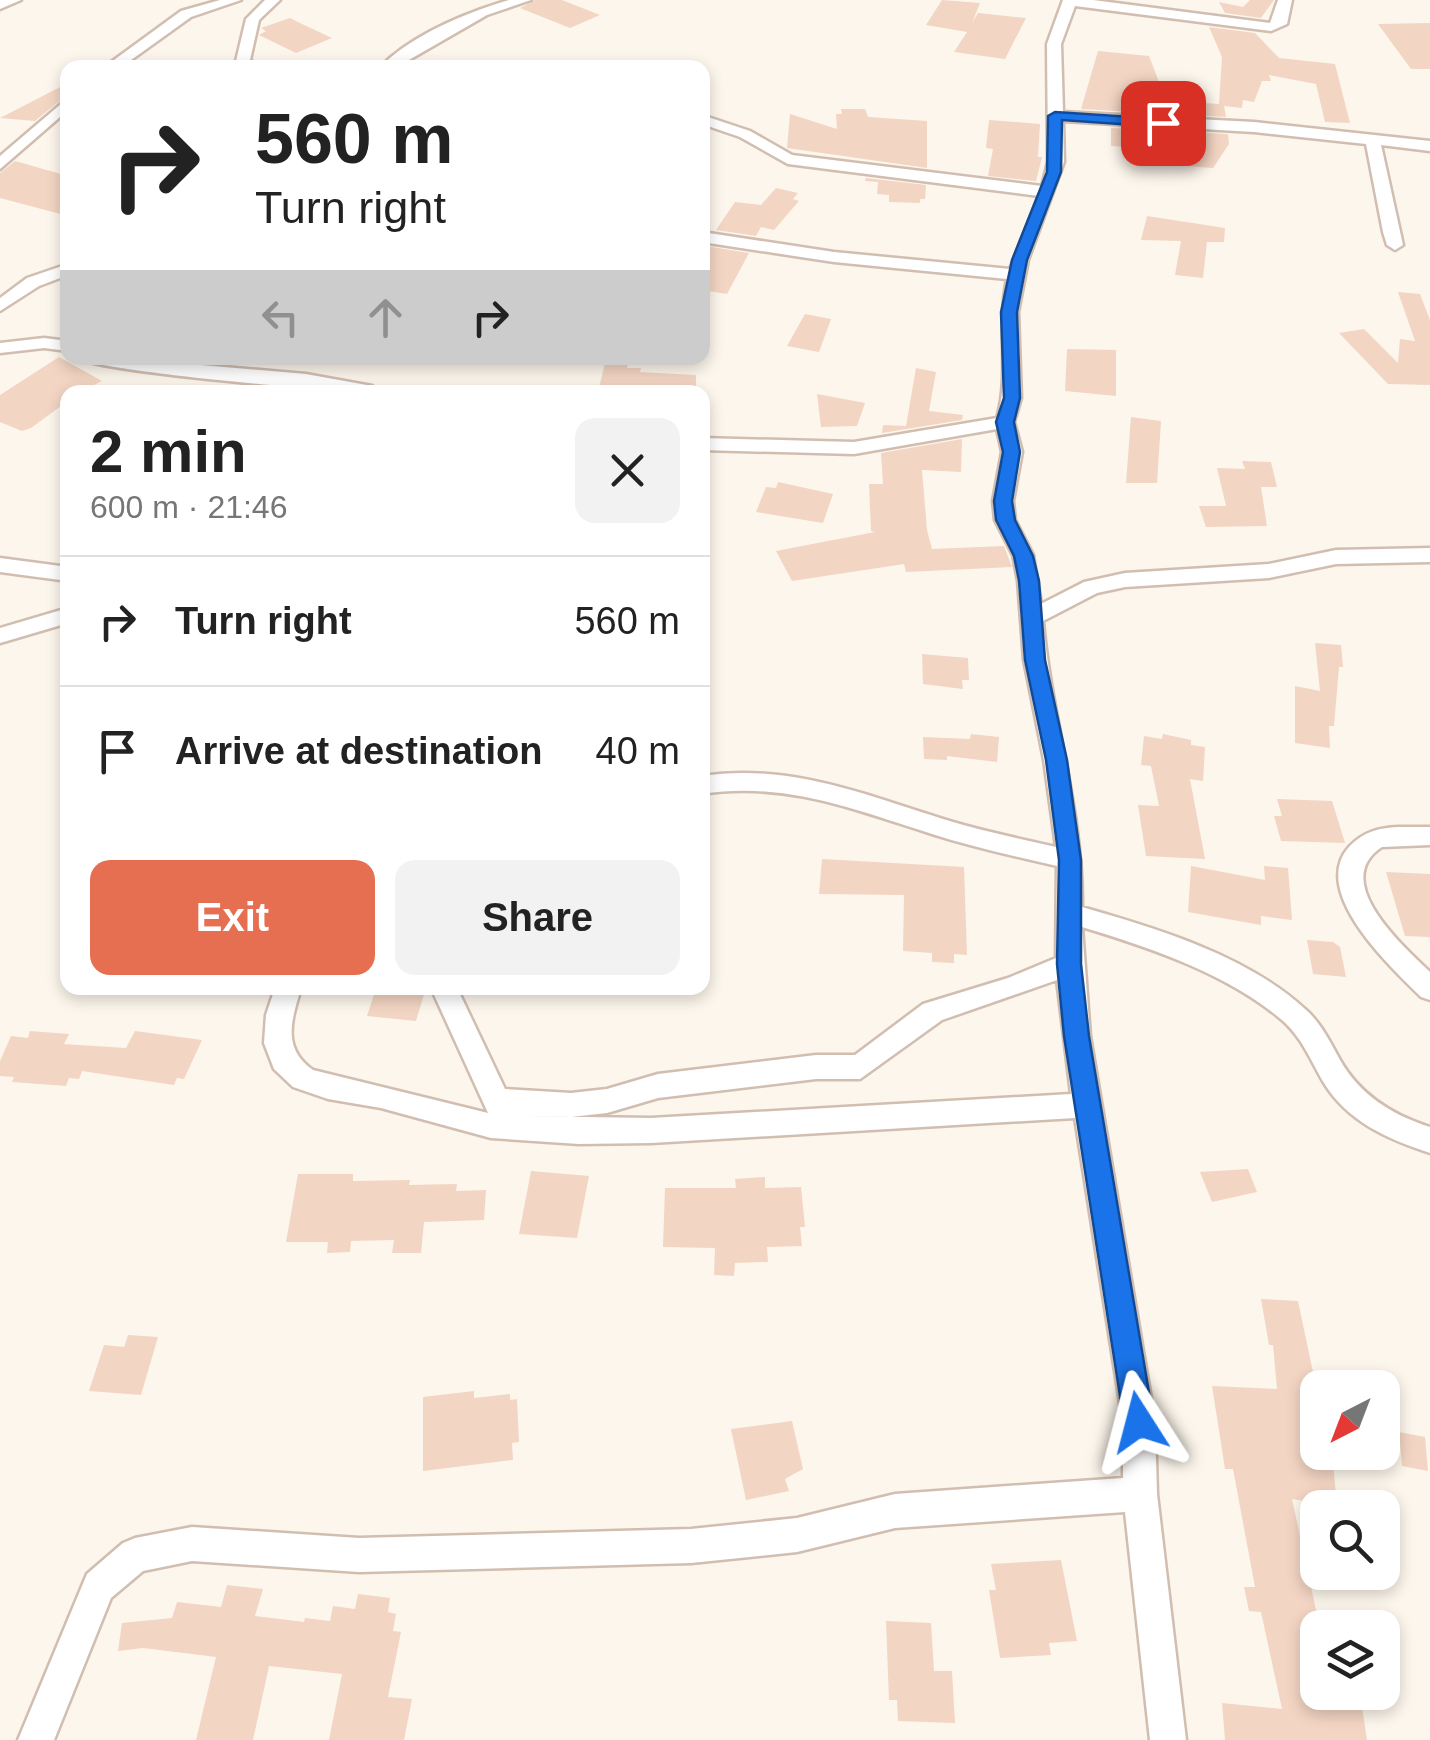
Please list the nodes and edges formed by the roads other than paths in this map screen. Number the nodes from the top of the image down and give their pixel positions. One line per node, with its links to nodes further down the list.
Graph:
1 (14, 0): 7 (street)
2 (234, 0): 8 (street)
3 (273, 0): 9 (street)
4 (524, 0): 10 (street)
5 (1070, 0): 6 (street); 12 (street)
6 (1285, 0)
7 (0, 5)
8 (121, 60)
9 (243, 60)
10 (396, 60)
11 (60, 109): 16 (street)
12 (1055, 116): 14 (street); 17 (street)
13 (710, 123): 17 (street)
14 (1372, 138): 15 (street); 19 (street)
15 (1430, 146)
16 (0, 164)
17 (1048, 192): 21 (street)
18 (710, 238): 21 (street)
19 (1395, 245)
20 (60, 272): 22 (street)
21 (1015, 274): 27 (street)
22 (0, 306)
23 (60, 345): 24 (street)
24 (0, 348)
25 (132, 365): 26 (street)
26 (293, 385)
27 (1005, 422): 28 (street); 32 (street)
28 (710, 444)
29 (1430, 554): 32 (street)
30 (0, 565): 31 (street)
31 (60, 573)
32 (1032, 617): 37 (street)
33 (60, 618): 34 (street)
34 (0, 636)
35 (710, 784): 37 (street)
36 (1430, 836): 40 (street)
37 (1070, 860): 38 (street)
38 (1068, 913): 39 (street); 45 (street)
39 (1069, 964): 43 (street); 44 (street)
40 (1430, 990)
41 (286, 995): 44 (street)
42 (447, 995): 44 (street)
43 (1085, 1105): 44 (street); 46 (street)
44 (503, 1115)
45 (1430, 1140)
46 (1140, 1494): 47 (street); 48 (street)
47 (36, 1740)
48 (1168, 1740)

